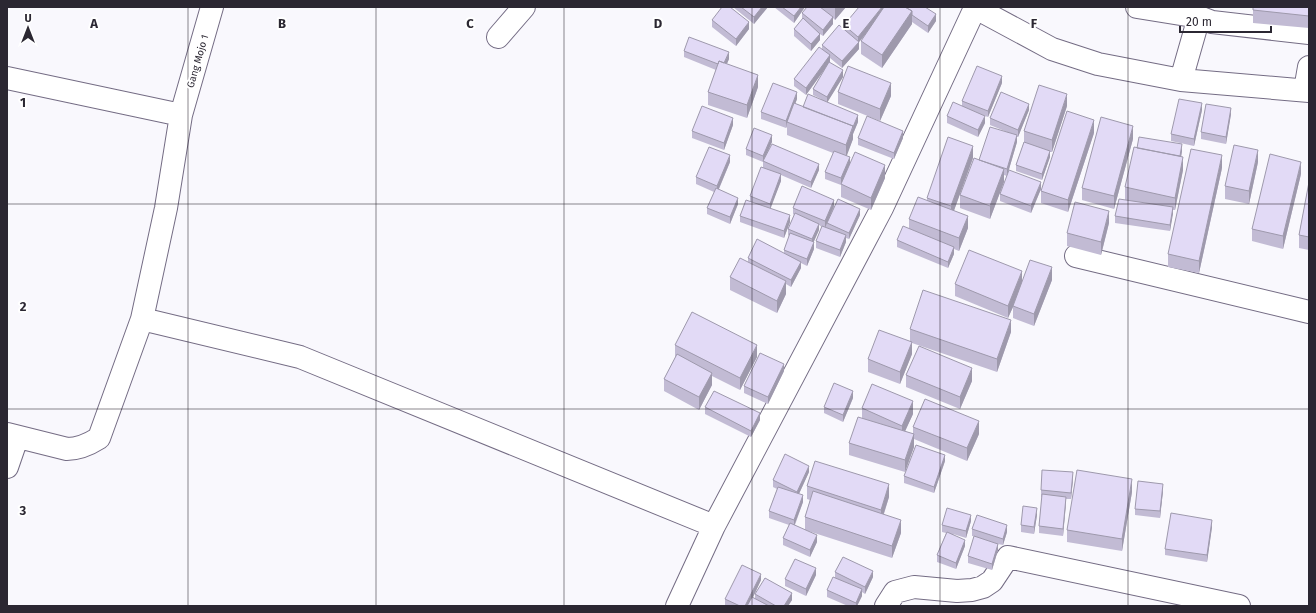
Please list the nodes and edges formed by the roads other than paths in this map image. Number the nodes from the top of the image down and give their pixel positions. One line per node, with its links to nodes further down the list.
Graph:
1 (212, 7): 11 (street, Gang Mojo 1)
2 (524, 7): 7 (street)
3 (1137, 7): 5 (street)
4 (975, 8): 8 (street); 17 (street)
5 (1198, 22): 6 (street); 8 (street)
6 (1309, 33)
7 (498, 37)
8 (1184, 71): 10 (street)
9 (7, 78): 11 (street)
10 (1308, 80)
11 (181, 115): 14 (street, Gang Mojo 1)
12 (1076, 256): 13 (street)
13 (1309, 312)
14 (142, 319): 15 (street, Gang Mojo 1); 17 (street)
15 (12, 436): 16 (street)
16 (7, 467)
17 (714, 526): 18 (street)
18 (677, 606)
19 (886, 606): 20 (street)
20 (1239, 606)

